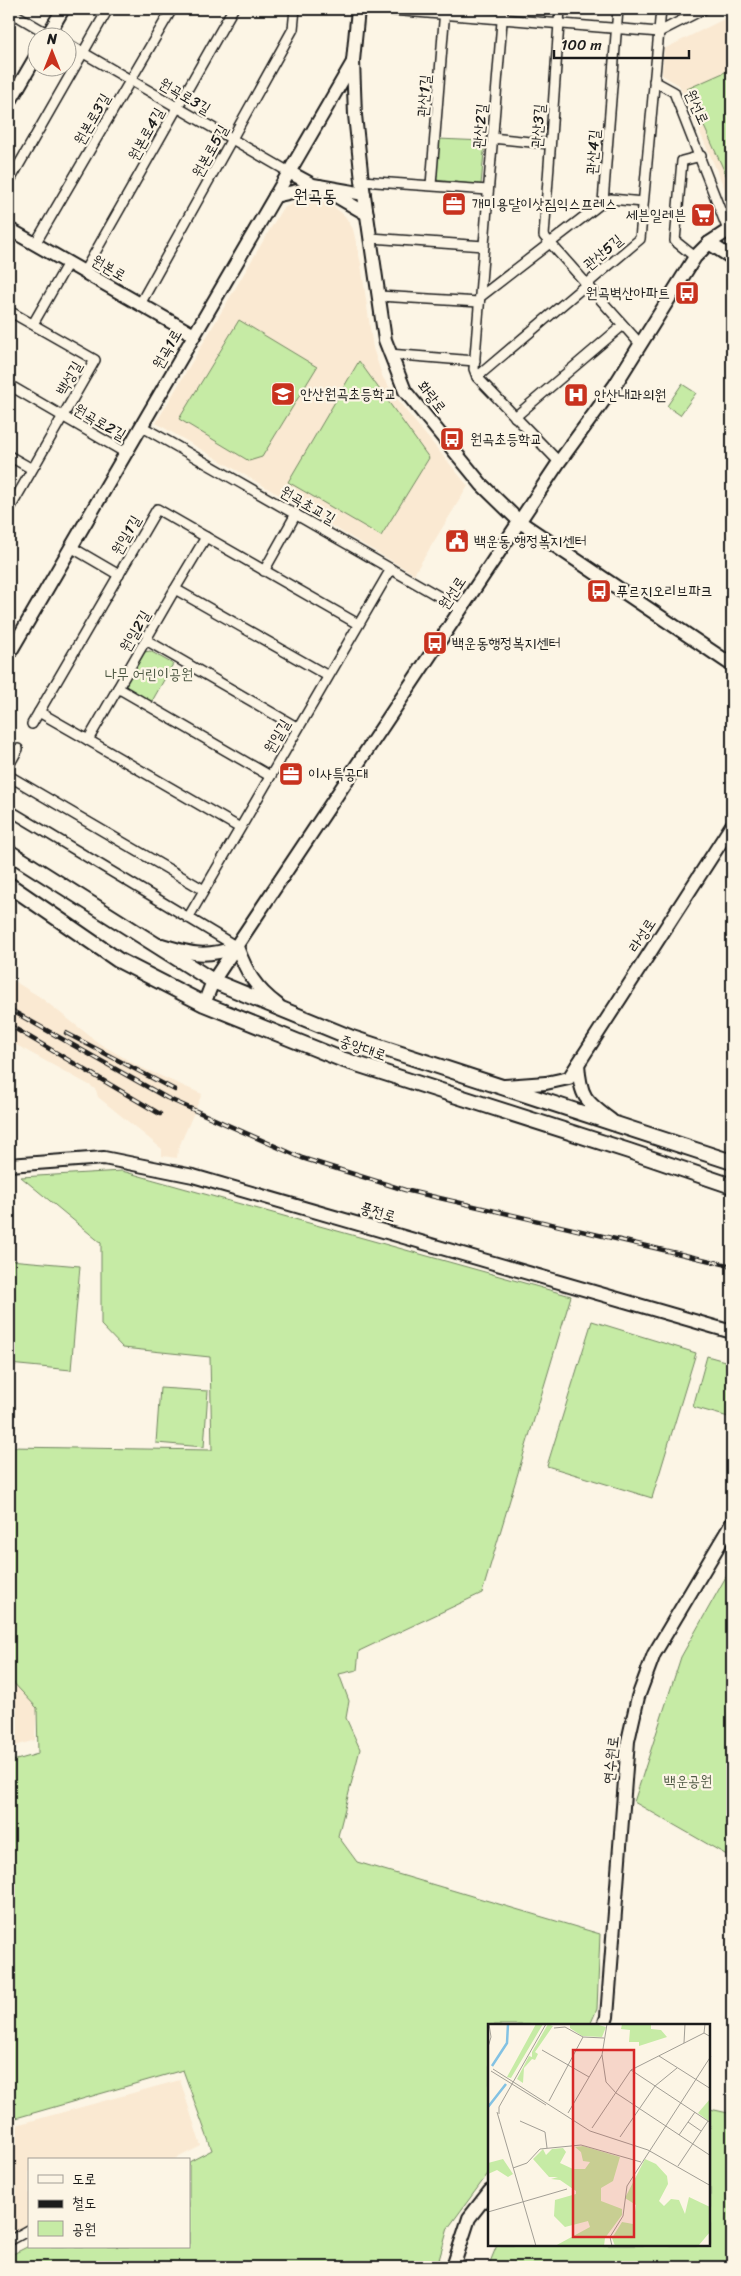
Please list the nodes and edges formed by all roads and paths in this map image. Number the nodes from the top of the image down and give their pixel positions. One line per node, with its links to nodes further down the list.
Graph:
1 (63, 9): 18 (street)
2 (108, 9): 22 (street)
3 (172, 9): 25 (street, 원본로3길)
4 (233, 9): 29 (street, 원본로4길)
5 (295, 9): 31 (street, 원본로5길)
6 (358, 9): 23 (street, 화랑로)
7 (379, 9): 14 (street)
8 (503, 9): 15 (street, 관산2길)
9 (560, 9): 16 (street, 관산3길)
10 (618, 9): 19 (street, 관산4길)
11 (661, 9): 20 (street, 관산5길)
12 (704, 9): 20 (street)
13 (9, 11): 17 (street)
14 (445, 11): 15 (street); 37 (street, 관산1길)
15 (502, 19): 16 (street); 30 (street, 관산2길)
16 (559, 24): 19 (street); 32 (street, 관산3길)
17 (37, 28)
18 (54, 28)
19 (616, 28): 20 (street); 42 (street, 관산4길)
20 (659, 32): 26 (street, 관산5길)
21 (78, 50): 22 (street, 원곡로3길)
22 (82, 53): 25 (street, 원곡로3길); 36 (street)
23 (353, 61): 34 (street, 원곡1로); 35 (street, 화랑로)
24 (28, 66): 27 (street)
25 (130, 80): 29 (street, 원곡로3길); 49 (street, 원본로3길)
26 (654, 81): 33 (street, 원선로); 43 (street, 관산5길)
27 (12, 88): 28 (street)
28 (9, 103)
29 (177, 107): 31 (street, 원곡로3길); 55 (street, 원본로4길)
30 (492, 138): 32 (street); 39 (street, 관산2길)
31 (232, 139): 34 (street, 원곡로3길); 59 (street, 원본로5길)
32 (550, 144): 50 (street, 관산3길)
33 (701, 156): 46 (street, 원선로); 52 (street)
34 (289, 172): 38 (street); 41 (street, 원곡1로)
35 (362, 181): 37 (street); 40 (street, 화랑로)
36 (9, 182)
37 (431, 185): 39 (street)
38 (319, 186): 40 (street); 41 (street); 44 (street)
39 (488, 190): 51 (street, 관산2길)
40 (364, 194): 44 (street, 화랑로)
41 (275, 196): 63 (street, 원곡1로)
42 (603, 202): 43 (street); 50 (street)
43 (643, 202): 56 (street, 관산5길)
44 (367, 214): 47 (street, 화랑로)
45 (9, 229): 49 (street, 원본로)
46 (730, 229): 48 (street, 원선로)
47 (371, 238): 51 (street); 57 (street, 화랑로)
48 (709, 243): 52 (street, 원선로); 53 (street)
49 (35, 244): 54 (street, 원본로)
50 (549, 244): 56 (street); 58 (street)
51 (484, 246): 58 (street, 관산2길)
52 (695, 257): 64 (street, 원선로)
53 (732, 258)
54 (68, 263): 55 (street, 원본로); 61 (street)
55 (84, 272): 59 (street, 원본로)
56 (586, 285): 62 (street); 67 (street, 관산5길)
57 (379, 296): 58 (street); 65 (street, 화랑로)
58 (480, 300): 66 (street, 관산2길)
59 (140, 304): 63 (street, 원본로)
60 (9, 310): 61 (street, 백성길)
61 (33, 324): 69 (street, 백성길)
62 (622, 326): 64 (street); 70 (street)
63 (194, 335): 71 (street, 원곡1로)
64 (641, 345): 74 (street, 원선로)
65 (389, 354): 66 (street); 78 (street, 화랑로)
66 (475, 361): 67 (street, 관산2길)
67 (477, 377): 70 (street)
68 (9, 386): 69 (street, 원곡로2길)
69 (63, 416): 72 (street, 원곡로2길); 75 (street, 백성길)
70 (515, 417): 74 (street)
71 (141, 426): 72 (street, 원곡1로); 77 (street, 원곡초교길)
72 (126, 452): 80 (street, 원곡1로)
73 (9, 456): 75 (street)
74 (559, 462): 78 (street, 원선로)
75 (32, 469): 76 (street, 백성길)
76 (9, 510)
77 (296, 514): 81 (street, 원곡초교길); 82 (street)
78 (520, 522): 85 (street, 원선로); 89 (street, 화랑로)
79 (206, 537): 82 (street, 원일1길); 83 (street, 원일1길); 84 (street, 원일2길)
80 (71, 547): 83 (street); 88 (street, 원곡1로)
81 (390, 569): 85 (street, 원곡초교길); 86 (street, 원일길)
82 (264, 571): 86 (street, 원일1길)
83 (119, 575): 92 (street, 원일1길)
84 (175, 588): 87 (street, 원일2길); 90 (street)
85 (461, 609): 108 (street, 원선로)
86 (358, 624): 90 (street, 원일길)
87 (146, 640): 91 (street, 원일2길); 94 (street)
88 (9, 654)
89 (732, 666)
90 (328, 676): 94 (street, 원일길)
91 (118, 688): 95 (street, 원일2길); 99 (street)
92 (39, 712): 93 (street, 원일1길); 95 (street)
93 (32, 724)
94 (298, 728): 99 (street, 원일길)
95 (88, 740): 102 (street)
96 (18, 749): 97 (street)
97 (9, 764)
98 (9, 776): 105 (street)
99 (270, 776): 102 (street, 원일길)
100 (9, 810): 106 (street)
101 (732, 825): 112 (street, 라성로)
102 (240, 828): 105 (street, 원일길)
103 (9, 852): 107 (main road)
104 (9, 884): 110 (main road, 중앙대로)
105 (204, 890): 106 (street, 원일길)
106 (188, 918): 108 (street)
107 (148, 941): 108 (street); 109 (main road)
108 (236, 947): 109 (street, 원선로); 111 (street)
109 (213, 981): 110 (street, 원선로); 111 (main road)
110 (204, 1004): 117 (main road, 중앙대로)
111 (286, 1011): 113 (main road)
112 (578, 1064): 113 (street, 라성로); 114 (street)
113 (505, 1086): 114 (main road)
114 (614, 1123): 115 (main road)
115 (732, 1162)
116 (9, 1165): 118 (street, 풍전로)
117 (732, 1186)
118 (732, 1332)
119 (732, 1523): 120 (street, 연수원로)
120 (604, 2024)
121 (488, 2194): 124 (street)
122 (28, 2230): 123 (street)
123 (9, 2240)
124 (453, 2267)

